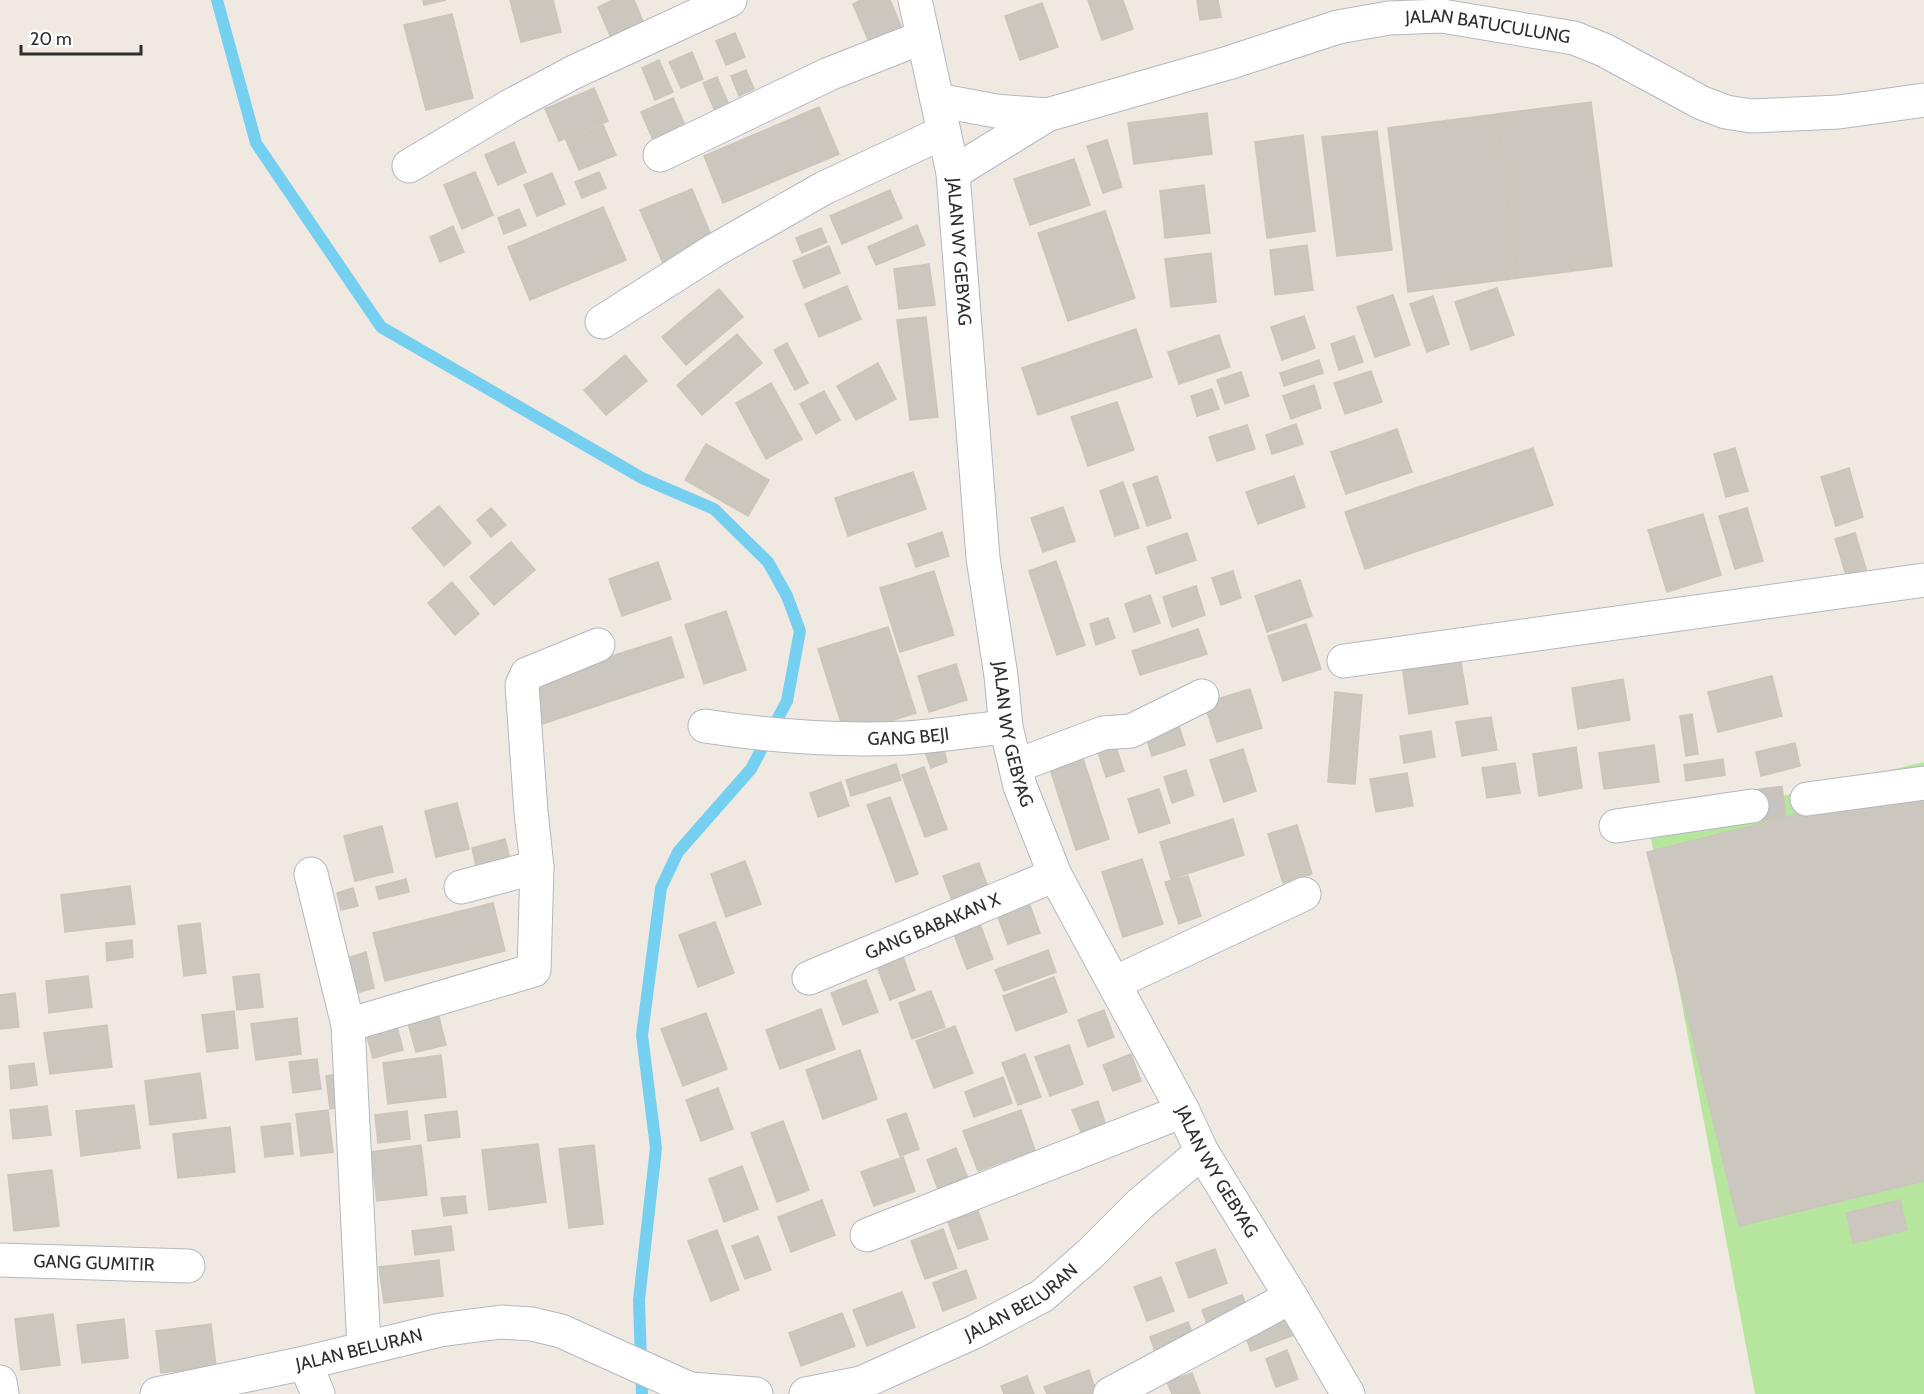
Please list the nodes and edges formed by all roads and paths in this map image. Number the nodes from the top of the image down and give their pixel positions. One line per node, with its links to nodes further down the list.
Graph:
1 (730, 0): 9 (street)
2 (915, 0): 3 (street, JALAN WY GEBYAG)
3 (923, 37): 4 (street, JALAN WY GEBYAG); 8 (street)
4 (937, 100): 6 (street, JALAN BATUCULUNG); 7 (street, JALAN WY GEBYAG)
5 (1924, 100): 6 (street, JALAN BATUCULUNG)
6 (1047, 115): 10 (street, JALAN BATUCULUNG)
7 (944, 132): 10 (street, JALAN WY GEBYAG); 11 (street)
8 (660, 155)
9 (409, 166)
10 (953, 173): 17 (street, JALAN WY GEBYAG)
11 (602, 322)
12 (1924, 580): 14 (street)
13 (598, 645): 23 (street)
14 (1344, 661)
15 (1202, 696): 18 (street)
16 (705, 726): 17 (street, GANG BEJI)
17 (1006, 727): 18 (street, JALAN WY GEBYAG)
18 (1016, 766): 25 (street, JALAN WY GEBYAG)
19 (1924, 783): 20 (street)
20 (1807, 799)
21 (1752, 806): 22 (street)
22 (1616, 826)
23 (537, 867): 26 (street); 30 (street)
24 (310, 873): 30 (street)
25 (1056, 875): 28 (street, GANG BABAKAN X); 29 (street, JALAN WY GEBYAG)
26 (461, 887)
27 (1304, 894): 29 (street)
28 (809, 978)
29 (1114, 983): 31 (street, JALAN WY GEBYAG)
30 (348, 1025): 37 (street)
31 (1183, 1111): 32 (street, JALAN WY GEBYAG); 33 (street)
32 (1202, 1152): 36 (street, JALAN WY GEBYAG); 45 (street, JALAN BELURAN)
33 (867, 1235)
34 (0, 1260): 35 (street, GANG GUMITIR)
35 (188, 1266)
36 (1291, 1297): 40 (street, JALAN WY GEBYAG); 46 (street)
37 (364, 1348): 38 (street, JALAN BELURAN); 44 (street, JALAN BELURAN)
38 (305, 1363): 42 (street, JALAN BELURAN); 43 (street)
39 (0, 1382): 41 (street)
40 (1338, 1391)
41 (2, 1394)
42 (157, 1394)
43 (318, 1394)
44 (756, 1394)
45 (806, 1394)
46 (1110, 1394)

